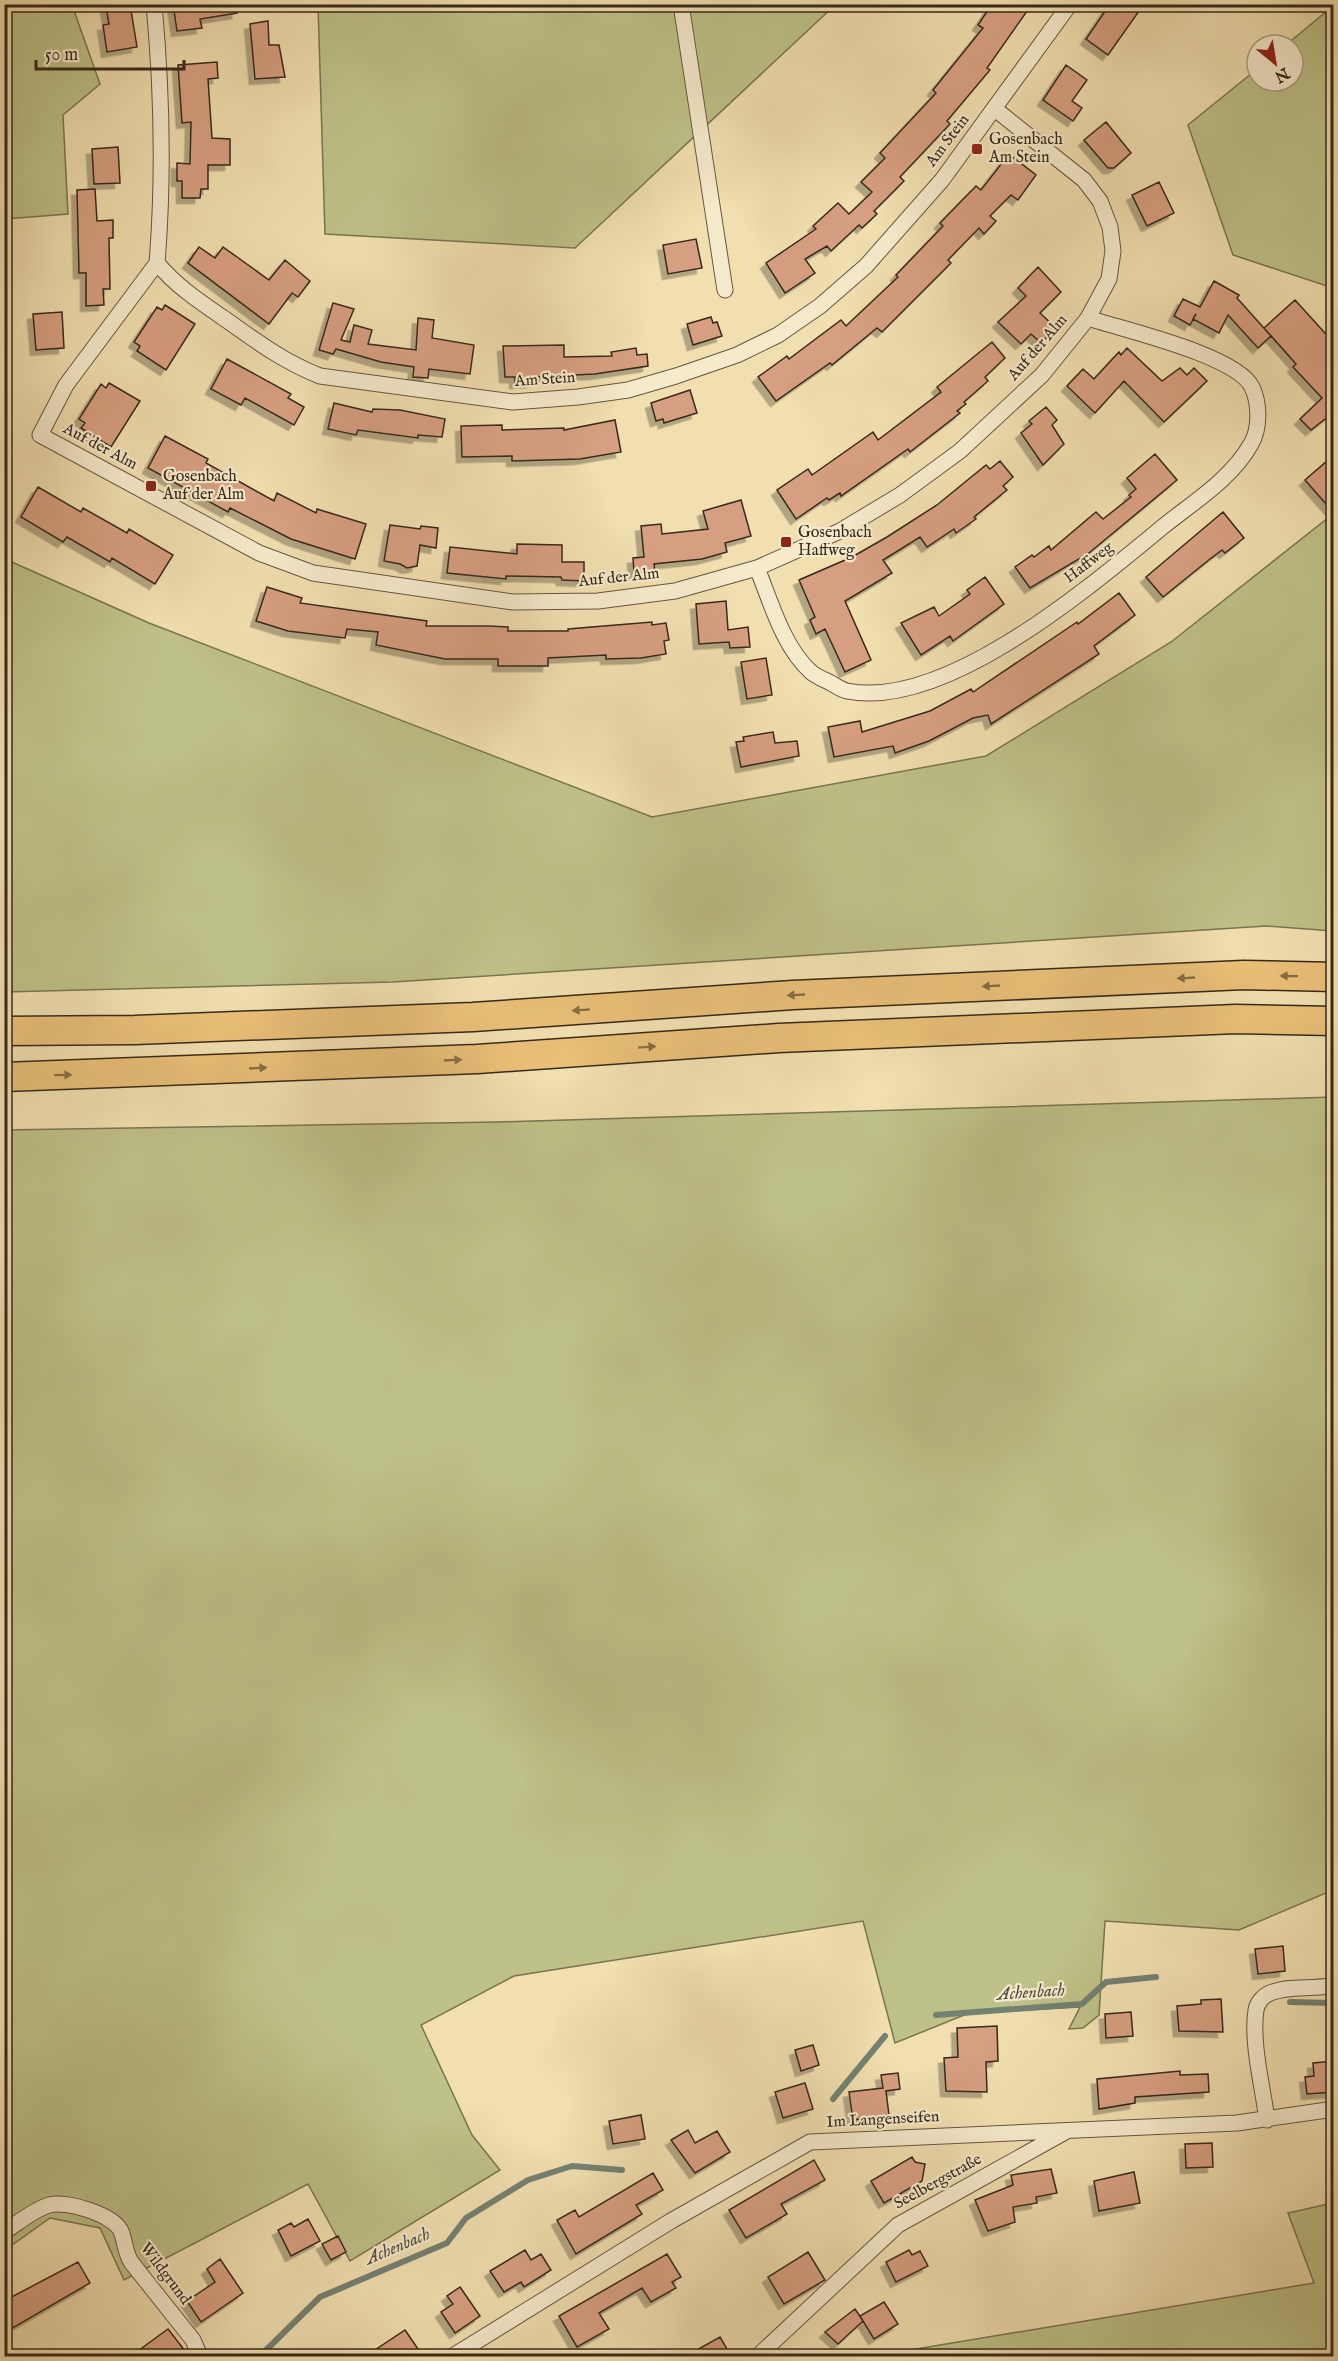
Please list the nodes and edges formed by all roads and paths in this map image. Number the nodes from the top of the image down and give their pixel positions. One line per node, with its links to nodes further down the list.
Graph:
1 (154, 4): 5 (street)
2 (681, 4): 6 (street)
3 (1070, 4): 4 (street, Am Stein)
4 (995, 109): 5 (street, Am Stein); 7 (street, Auf der Alm)
5 (157, 263): 8 (street, Auf der Alm)
6 (724, 290)
7 (1088, 318): 8 (street, Auf der Alm); 8 (street, Haffweg)
8 (757, 568)
9 (1334, 977): 11 (highway, one-way to 11)
10 (1334, 1021): 12 (highway, one-way to 10)
11 (4, 1031)
12 (4, 1077)
13 (1334, 1985): 15 (street)
14 (1334, 2109): 15 (street, Im Langenseifen)
15 (1267, 2121): 16 (street, Im Langenseifen)
16 (1069, 2130): 19 (street, Im Langenseifen); 20 (street, Seelbergstraße)
17 (4, 2232): 18 (street, Wildgrund)
18 (200, 2356)
19 (453, 2356)
20 (758, 2356)

